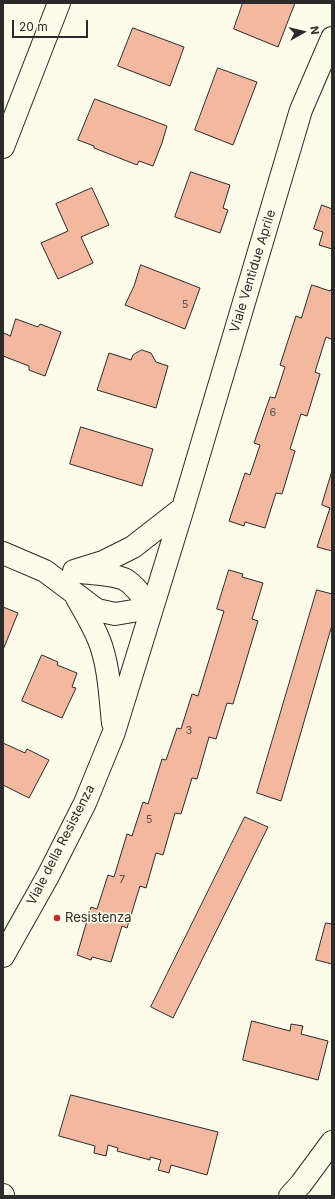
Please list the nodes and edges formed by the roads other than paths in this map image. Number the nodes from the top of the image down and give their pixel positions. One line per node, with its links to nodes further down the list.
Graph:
1 (59, 3): 3 (street)
2 (332, 38): 4 (street, Viale Ventidue Aprile)
3 (3, 147)
4 (183, 508): 6 (street); 7 (street, Viale Ventidue Aprile)
5 (3, 553): 6 (street, Viale della Resistenza)
6 (74, 582): 7 (street, Viale della Resistenza); 7 (street, Viale della Resistenza); 8 (street, Viale della Resistenza)
7 (151, 608): 8 (street, Viale della Resistenza)
8 (114, 732): 9 (street, Viale della Resistenza)
9 (3, 956)
10 (332, 1142): 11 (street)
11 (290, 1196)

